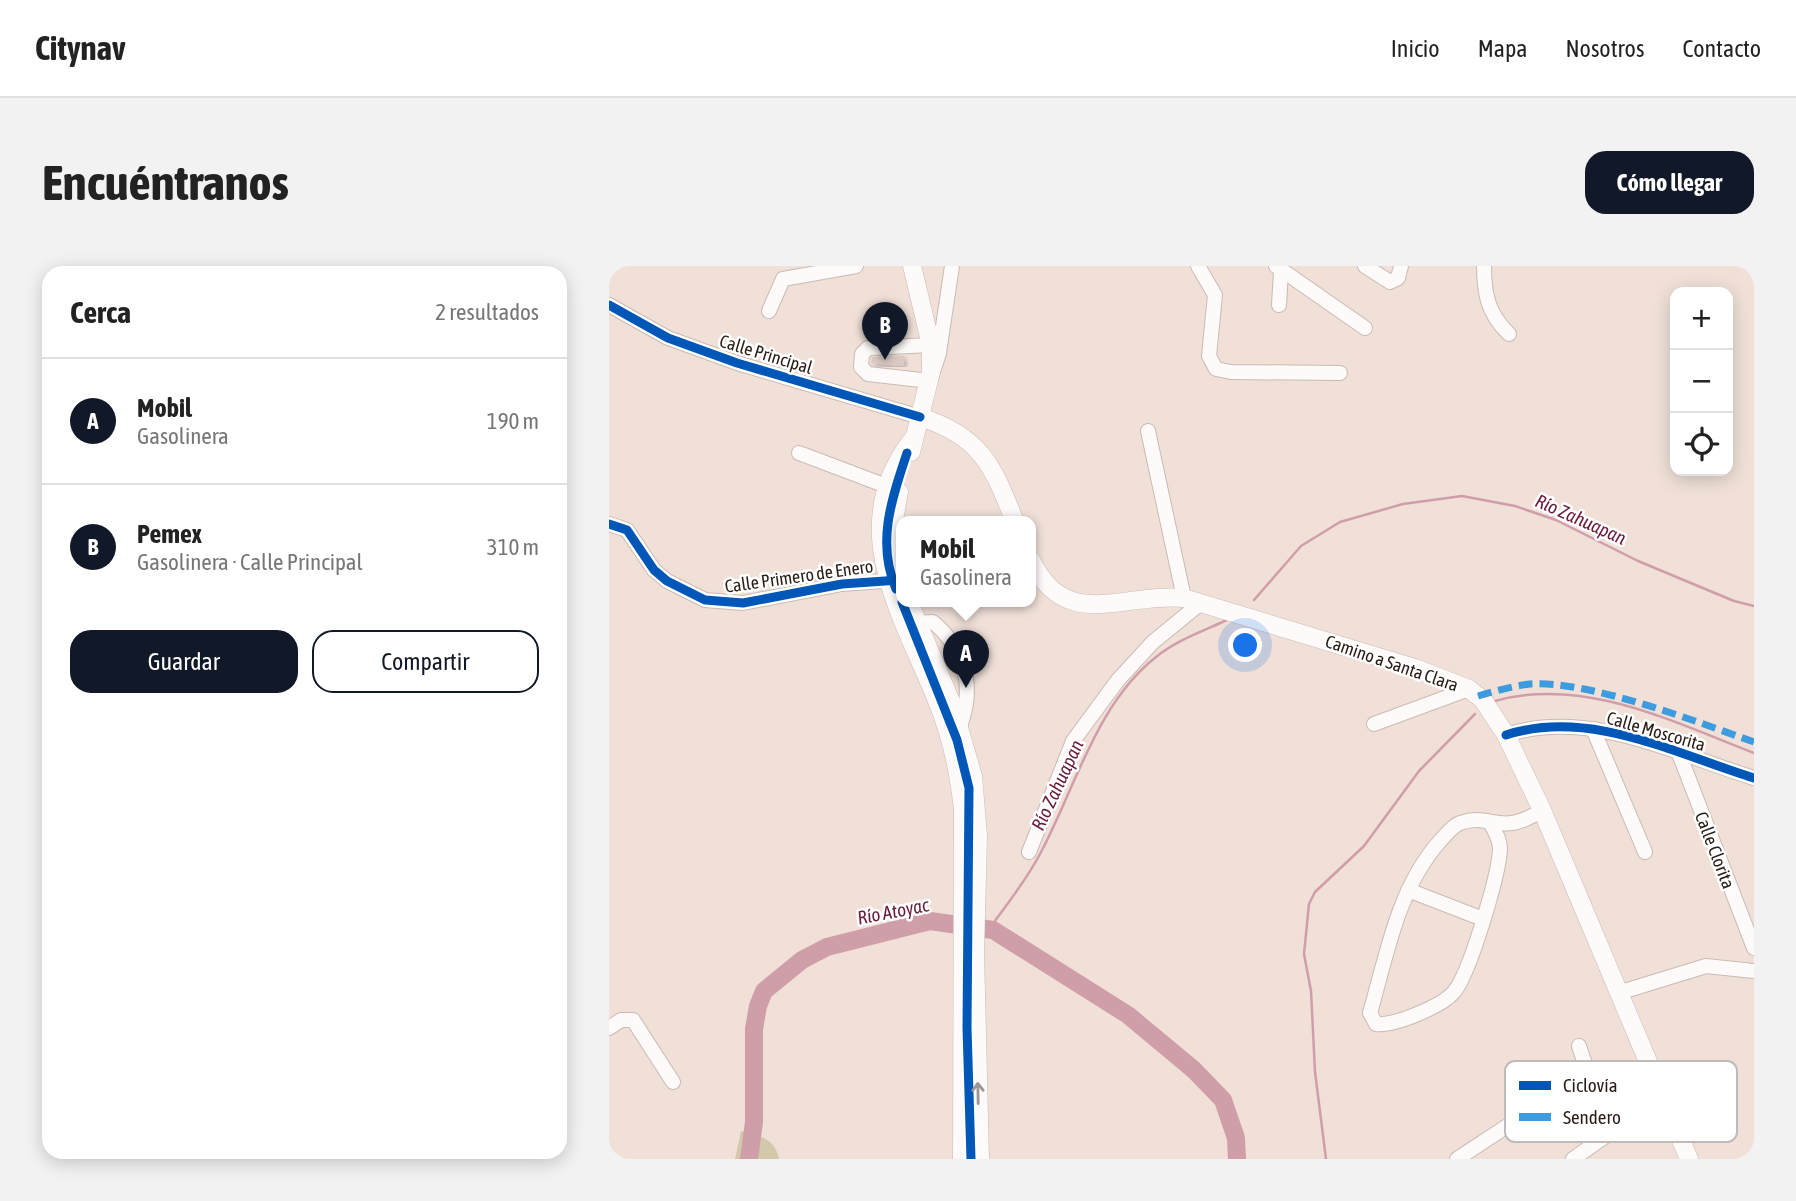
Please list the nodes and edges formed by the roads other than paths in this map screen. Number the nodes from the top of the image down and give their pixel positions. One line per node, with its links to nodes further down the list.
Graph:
1 (856, 266): 12 (street)
2 (912, 266): 11 (main road)
3 (953, 266): 13 (street)
4 (1198, 266): 17 (street)
5 (1365, 266): 6 (street)
6 (1401, 266)
7 (1484, 266): 15 (street)
8 (1279, 269): 10 (street); 14 (street)
9 (609, 305): 19 (street, Calle Principal)
10 (1279, 305)
11 (924, 309): 13 (street); 16 (main road)
12 (769, 311)
13 (944, 313): 18 (street)
14 (1365, 328)
15 (1509, 334)
16 (931, 345): 18 (main road); 18 (street)
17 (1340, 373)
18 (930, 381): 19 (main road)
19 (920, 417): 21 (main road); 24 (main road)
20 (1148, 431): 28 (street)
21 (912, 440): 23 (main road); 27 (main road)
22 (799, 453): 23 (street)
23 (889, 487): 27 (main road)
24 (1009, 516)
25 (609, 524): 27 (street, Calle Primero de Enero)
26 (1036, 568): 28 (main road, Camino a Santa Clara)
27 (896, 582)
28 (1193, 600): 32 (main road, Camino a Santa Clara); 42 (street)
29 (905, 607): 31 (main road)
30 (910, 607): 31 (main road)
31 (911, 622): 34 (main road); 34 (street); 38 (main road)
32 (1469, 689): 33 (street); 36 (main road, Camino a Santa Clara)
33 (1374, 724)
34 (960, 726): 38 (main road)
35 (1593, 729): 36 (street, Calle Moscorita); 37 (street, Calle Moscorita); 43 (street)
36 (1506, 735): 40 (main road, Camino a Santa Clara)
37 (1678, 751): 39 (street, Calle Moscorita); 46 (street, Calle Clorita)
38 (967, 777): 50 (main road)
39 (1754, 778)
40 (1542, 810): 41 (street); 48 (main road, Camino a Santa Clara)
41 (1491, 824): 44 (street); 45 (street)
42 (1029, 852)
43 (1646, 852)
44 (1408, 890): 45 (street); 45 (street)
45 (1483, 919)
46 (1754, 948)
47 (1754, 971): 48 (street)
48 (1618, 993): 53 (main road, Camino a Santa Clara)
49 (609, 1028): 54 (street)
50 (969, 1028): 59 (main road); 60 (main road, one-way to 50)
51 (1579, 1046): 52 (street)
52 (1584, 1061)
53 (1647, 1061)
54 (673, 1082)
55 (1505, 1129): 58 (street)
56 (1596, 1142): 61 (street)
57 (1682, 1142): 62 (main road, Camino a Santa Clara)
58 (1462, 1158)
59 (962, 1159)
60 (980, 1159)
61 (1573, 1159)
62 (1689, 1159)

